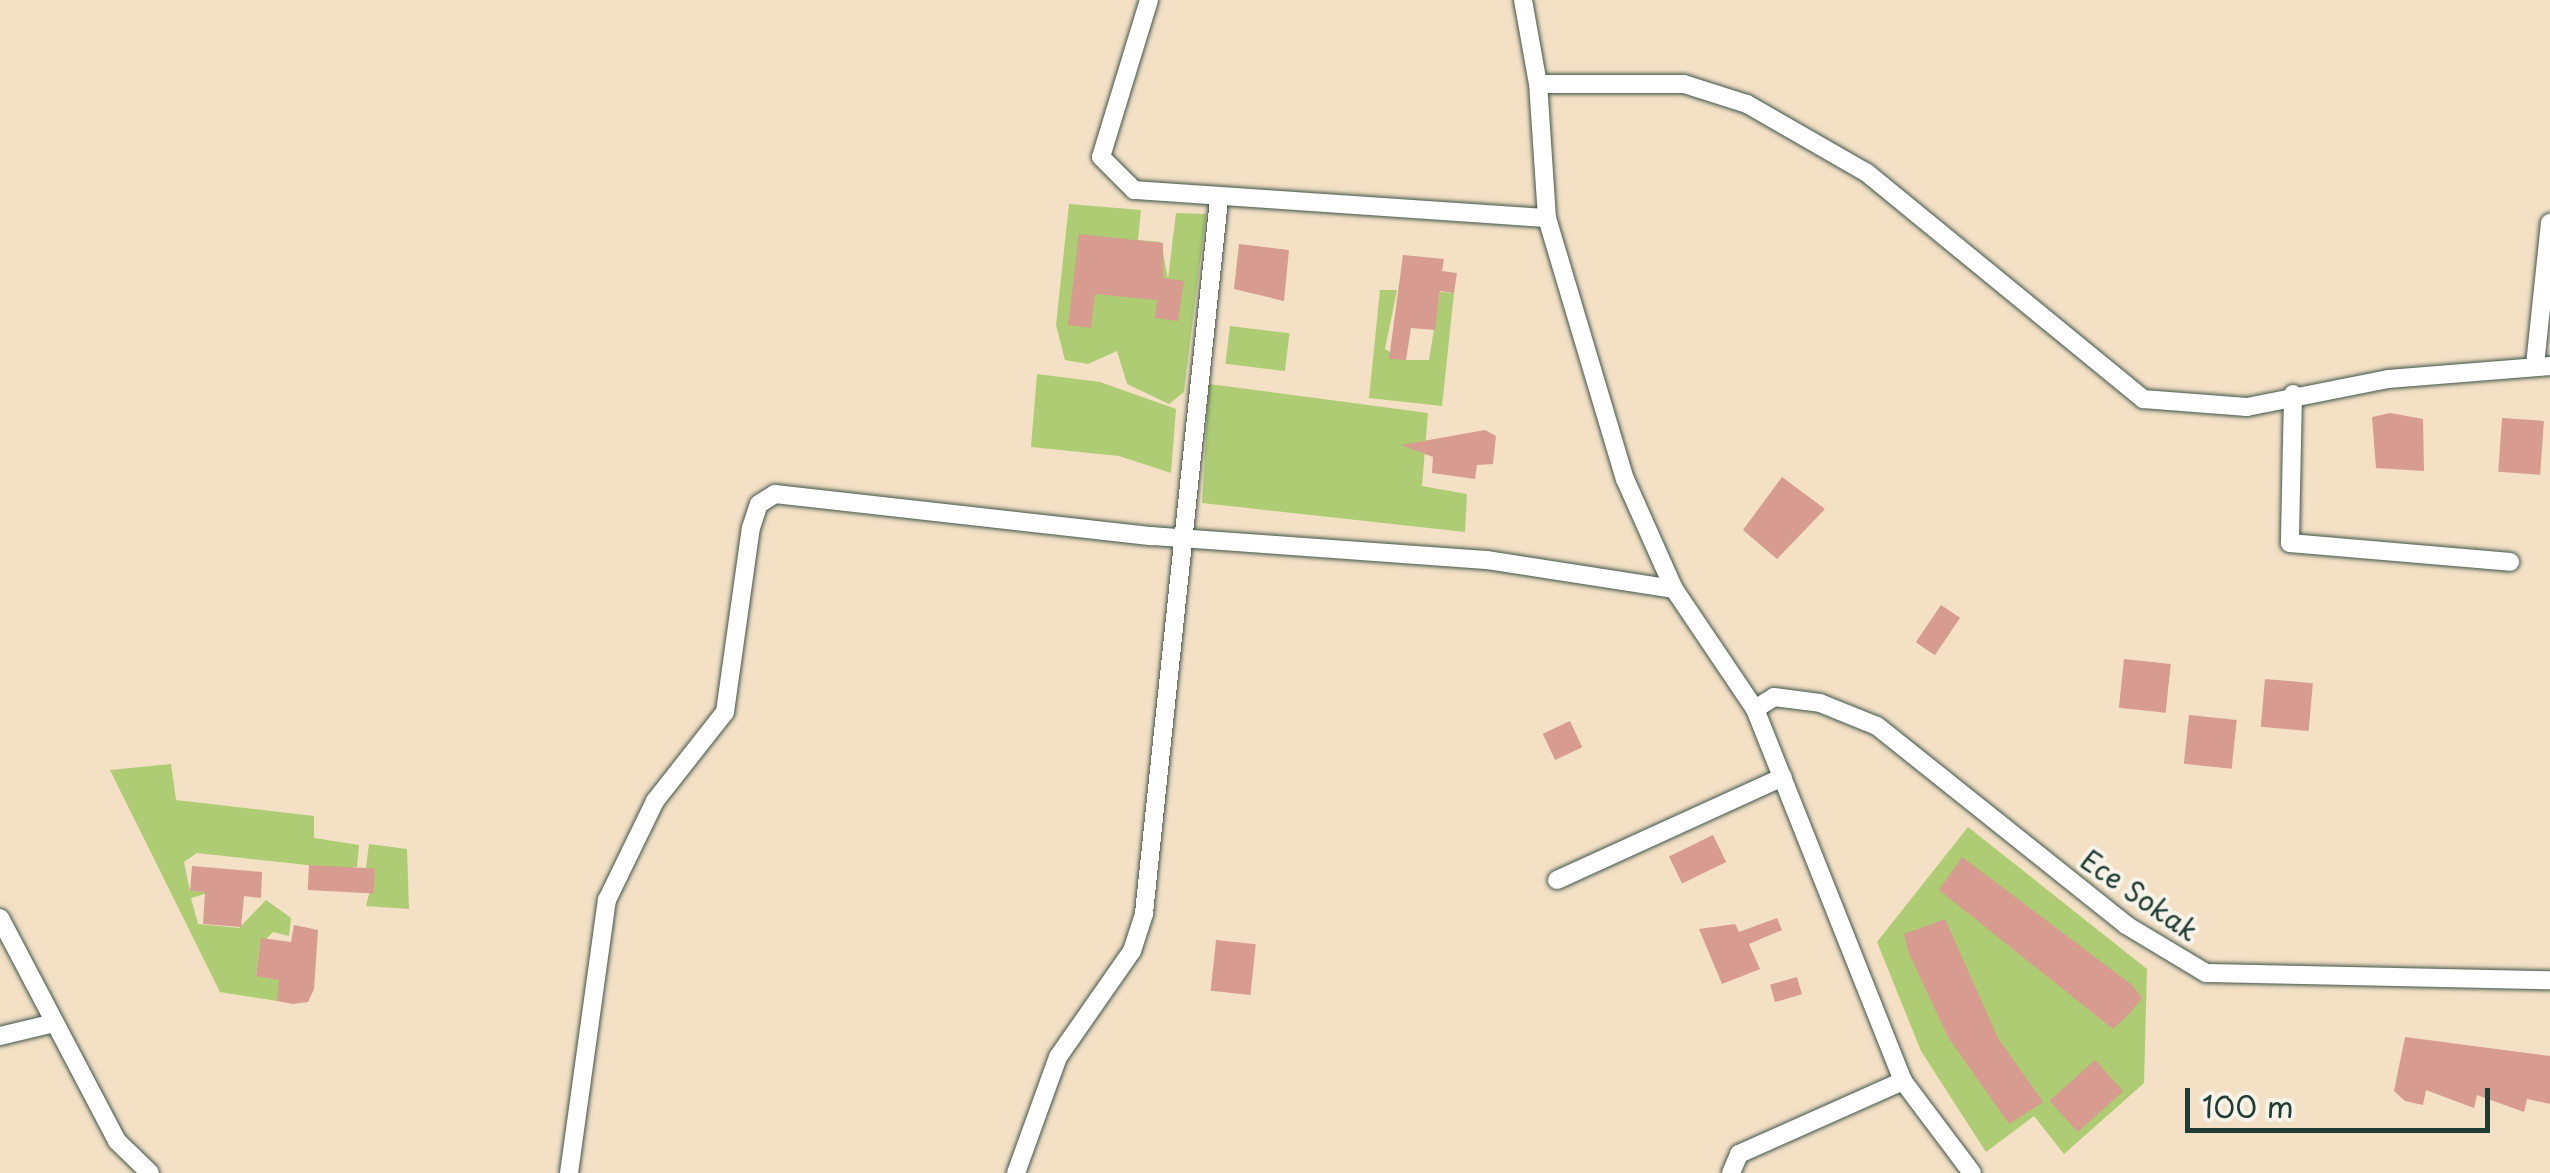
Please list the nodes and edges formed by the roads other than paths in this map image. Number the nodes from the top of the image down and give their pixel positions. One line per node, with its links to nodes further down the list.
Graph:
1 (1149, 0): 4 (street)
2 (1522, 0): 3 (street)
3 (1538, 84): 5 (street); 8 (street)
4 (1218, 200): 5 (street); 9 (street)
5 (1547, 218): 11 (street)
6 (2550, 223): 7 (street)
7 (2542, 366): 8 (street)
8 (2293, 394): 10 (street)
9 (1178, 536): 11 (street); 21 (street); 22 (street)
10 (2510, 562)
11 (1674, 589): 12 (street)
12 (1755, 709): 13 (street); 16 (street, Ece Sokak)
13 (1782, 778): 14 (street); 19 (street)
14 (1556, 880)
15 (0, 918): 17 (street)
16 (2550, 980)
17 (54, 1022): 18 (street); 20 (street)
18 (0, 1036)
19 (1903, 1081): 23 (street); 24 (street)
20 (150, 1173)
21 (570, 1173)
22 (1016, 1173)
23 (1731, 1173)
24 (1972, 1173)

